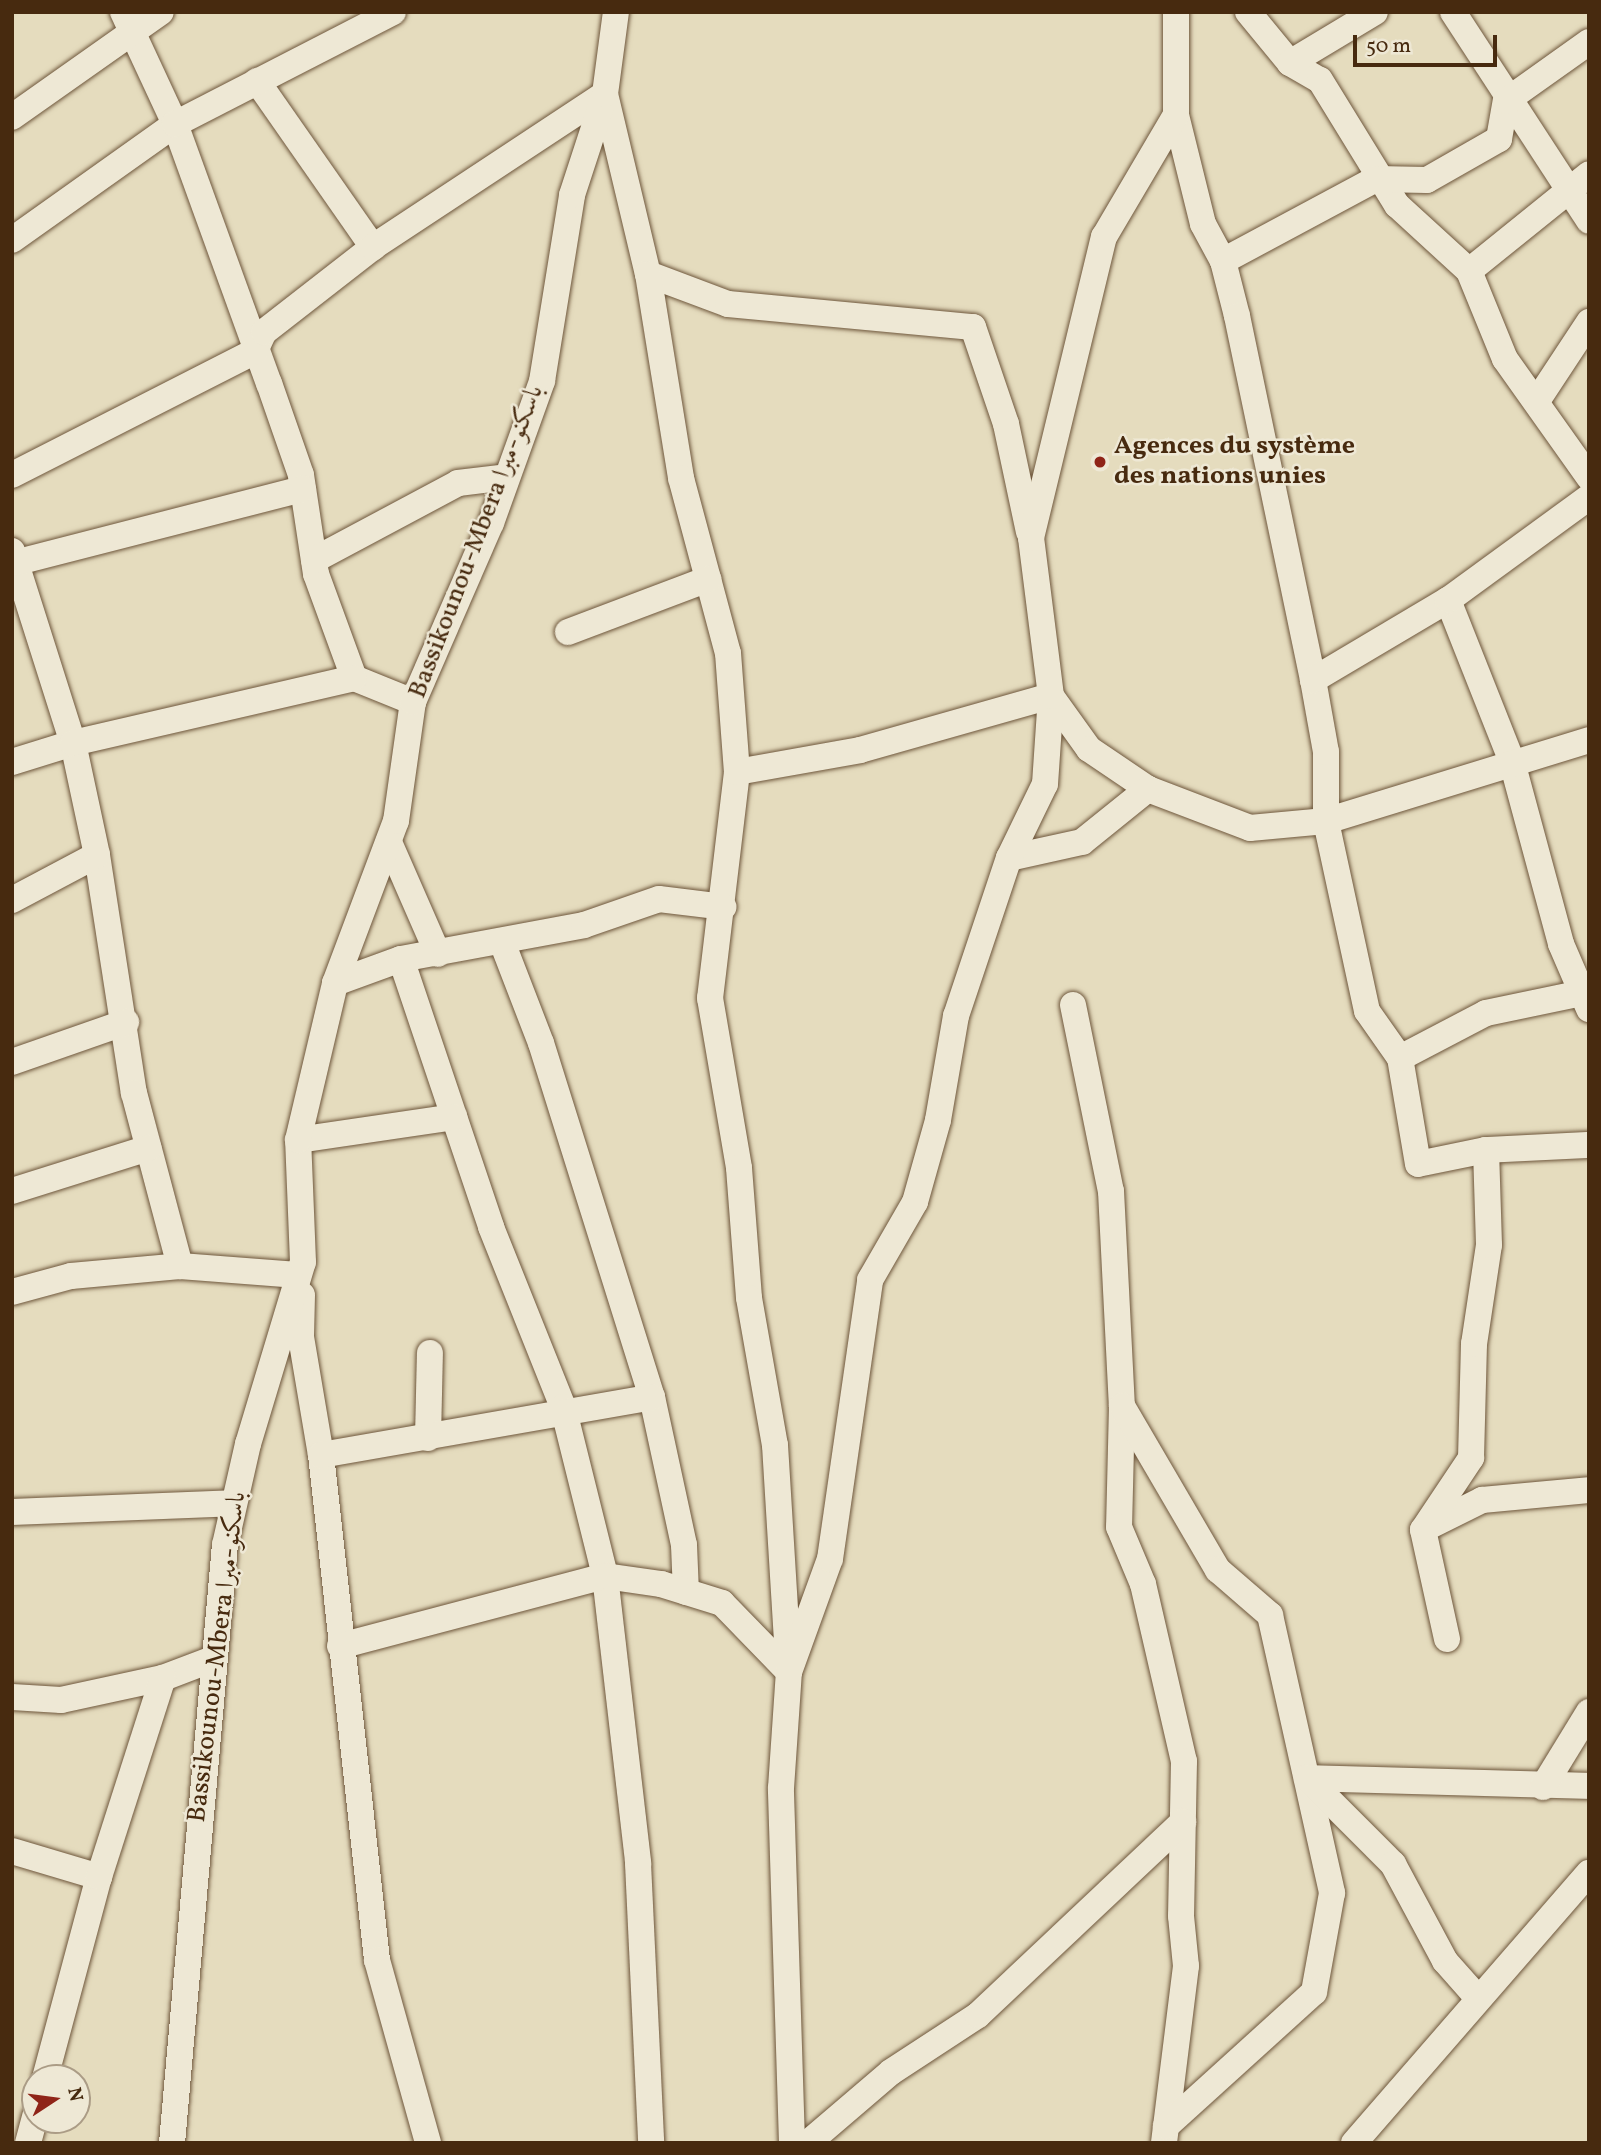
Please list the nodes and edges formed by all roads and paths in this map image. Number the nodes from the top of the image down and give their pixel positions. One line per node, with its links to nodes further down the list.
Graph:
1 (161, 12): 8 (street)
2 (393, 12): 11 (street)
3 (616, 12): 12 (street, Bassikounou-Mbera باسكنو-مبرا)
4 (1176, 12): 14 (street)
5 (1248, 12): 10 (street)
6 (1375, 12): 10 (street)
7 (1453, 12): 13 (street)
8 (128, 23): 15 (street); 16 (street)
9 (1589, 42): 13 (street)
10 (1290, 63): 18 (street)
11 (257, 81): 16 (street); 22 (street)
12 (605, 94): 22 (street); 25 (street); 30 (street, Bassikounou-Mbera باسكنو-مبرا)
13 (1506, 101): 18 (street); 19 (street)
14 (1176, 115): 23 (street); 34 (street)
15 (12, 117)
16 (175, 124): 21 (street); 27 (street)
17 (1589, 174): 19 (street)
18 (1376, 179): 23 (street); 24 (street)
19 (1565, 190): 20 (street); 24 (street)
20 (1589, 221)
21 (12, 240)
22 (373, 247): 27 (street)
23 (1223, 261): 41 (street)
24 (1469, 271): 28 (street)
25 (648, 274): 34 (street); 37 (street)
26 (1589, 322): 28 (street)
27 (255, 351): 29 (street); 32 (street)
28 (1537, 401): 31 (street)
29 (12, 475)
30 (507, 477): 36 (street); 43 (street, Bassikounou-Mbera باسكنو-مبرا)
31 (1589, 477)
32 (303, 489): 35 (street); 36 (street)
33 (1585, 509): 38 (street)
34 (1031, 538): 42 (street)
35 (15, 556): 45 (street)
36 (314, 560): 40 (street)
37 (708, 579): 39 (street); 48 (street)
38 (1448, 600): 41 (street); 47 (street)
39 (568, 632)
40 (354, 678): 43 (street); 45 (street)
41 (1313, 680): 50 (street)
42 (1051, 696): 48 (street); 49 (street); 53 (street)
43 (414, 702): 51 (street, Bassikounou-Mbera باسكنو-مبرا)
44 (1589, 740): 47 (street)
45 (74, 743): 46 (street); 52 (street)
46 (12, 762)
47 (1512, 762): 50 (street); 60 (street)
48 (737, 772): 55 (street)
49 (1148, 789): 50 (street); 53 (street)
50 (1326, 821): 63 (street)
51 (389, 842): 57 (street); 59 (street, Bassikounou-Mbera باسكنو-مبرا)
52 (97, 855): 54 (street); 62 (street)
53 (1009, 858): 89 (street)
54 (12, 900)
55 (724, 907): 56 (street); 89 (street)
56 (502, 942): 57 (street); 75 (street)
57 (438, 954): 58 (street)
58 (401, 959): 59 (street); 65 (street)
59 (335, 983): 66 (street, Bassikounou-Mbera باسكنو-مبرا)
60 (1586, 1001): 63 (street)
61 (1073, 1005): 76 (street)
62 (126, 1022): 64 (street); 68 (street)
63 (1400, 1058): 69 (street)
64 (12, 1062)
65 (454, 1117): 66 (street); 77 (street)
66 (298, 1140): 72 (street, Bassikounou-Mbera باسكنو-مبرا)
67 (1589, 1144): 69 (street)
68 (148, 1148): 70 (street); 71 (street)
69 (1486, 1150): 83 (street)
70 (12, 1191)
71 (180, 1266): 72 (street); 73 (street)
72 (300, 1268): 79 (street); 81 (street, Bassikounou-Mbera باسكنو-مبرا)
73 (12, 1292)
74 (430, 1353): 78 (street)
75 (652, 1397): 77 (street); 85 (street)
76 (1122, 1406): 93 (street); 96 (street)
77 (565, 1415): 78 (street); 84 (street)
78 (428, 1438): 79 (street)
79 (321, 1455): 87 (street)
80 (1589, 1490): 83 (street)
81 (232, 1503): 82 (street); 88 (street, Bassikounou-Mbera باسكنو-مبرا)
82 (12, 1512)
83 (1423, 1530): 86 (street)
84 (605, 1576): 85 (street); 87 (street); 105 (street)
85 (685, 1592): 89 (street)
86 (1447, 1639)
87 (340, 1646): 104 (street)
88 (214, 1659): 90 (street); 103 (street, Bassikounou-Mbera باسكنو-مبرا)
89 (789, 1672): 106 (street)
90 (163, 1678): 91 (street); 99 (street)
91 (12, 1697)
92 (1589, 1712): 95 (street)
93 (1307, 1778): 95 (street); 100 (street); 102 (street)
94 (1589, 1786): 95 (street)
95 (1544, 1787)
96 (1183, 1822): 102 (street); 107 (street)
97 (12, 1851): 99 (street)
98 (1589, 1873): 100 (street)
99 (99, 1877): 101 (street)
100 (1476, 1996): 108 (street)
101 (49, 2064)
102 (1165, 2134)
103 (172, 2143)
104 (428, 2143)
105 (651, 2143)
106 (792, 2143)
107 (808, 2143)
108 (1354, 2143)

